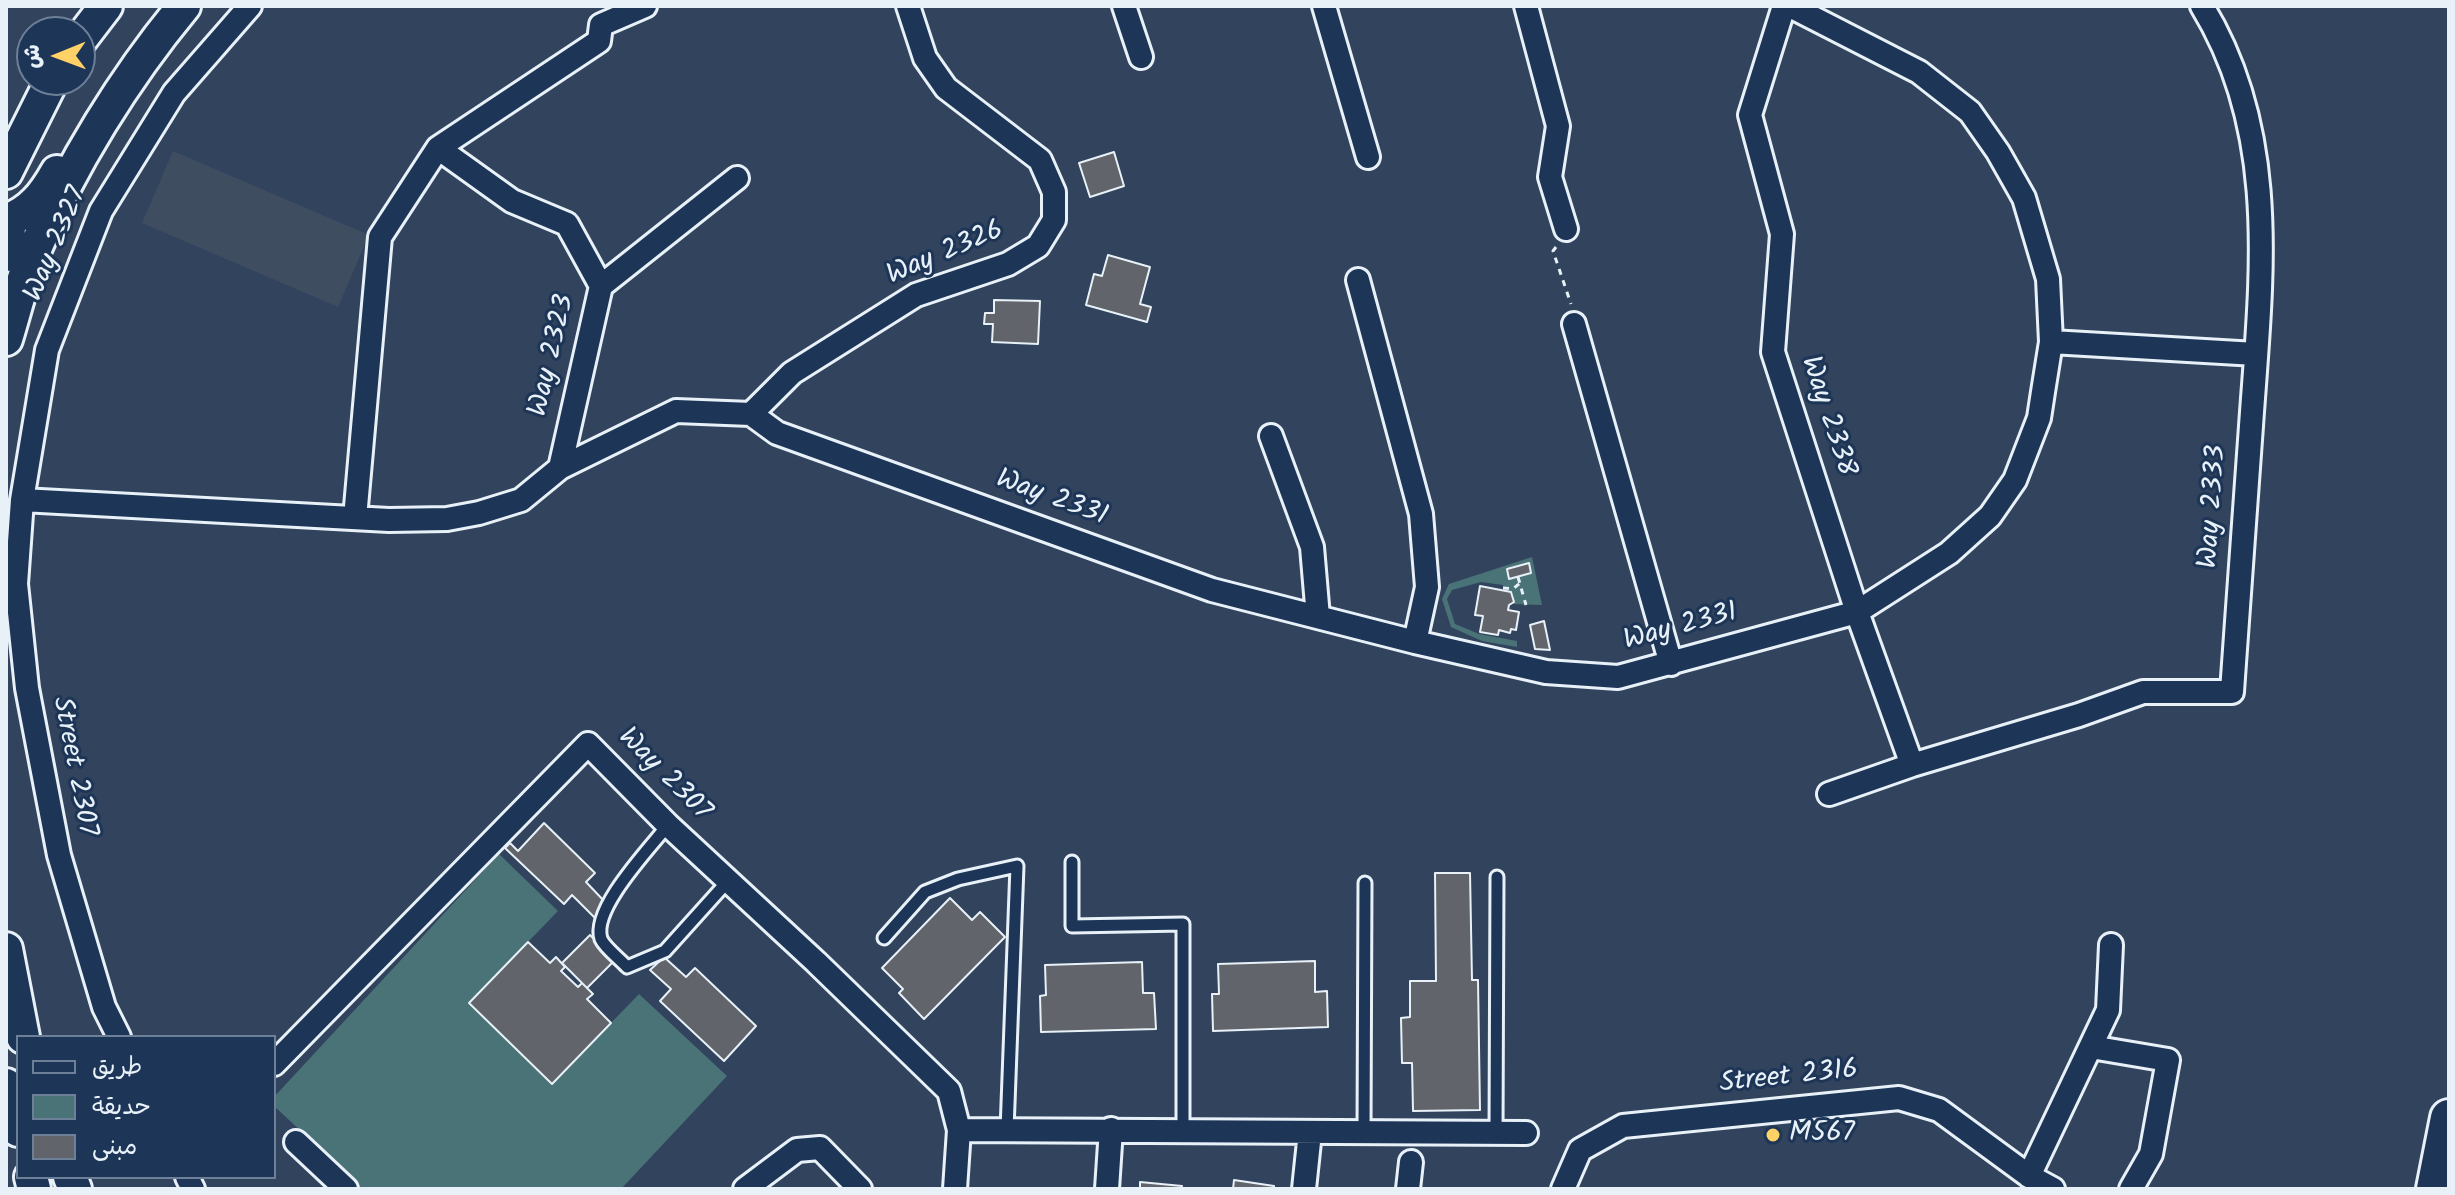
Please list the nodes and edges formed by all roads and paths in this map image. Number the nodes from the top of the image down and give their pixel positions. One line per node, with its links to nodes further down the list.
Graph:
1 (162, 6): 19 (main road)
2 (184, 6): 25 (main road)
3 (250, 6): 31 (street, Way 2327)
4 (645, 6): 15 (street)
5 (908, 6): 28 (street, Way 2326)
6 (1124, 6): 11 (street)
7 (1324, 6): 16 (street)
8 (1526, 6): 20 (street)
9 (1787, 6): 26 (street, Way 2331); 37 (street, Way 2338)
10 (2202, 6): 27 (street, Way 2333)
11 (1141, 57)
12 (41, 96): 14 (main road)
13 (44, 96): 17 (main road)
14 (6, 139)
15 (438, 148): 23 (street, Way 2323); 32 (street)
16 (1368, 157)
17 (6, 172)
18 (737, 178): 23 (street)
19 (6, 220): 21 (main road)
20 (1566, 229): 24 (path)
21 (6, 255)
22 (1358, 280): 39 (street)
23 (601, 286): 30 (street, Way 2323)
24 (1574, 324): 40 (street)
25 (6, 339)
26 (2051, 342): 27 (street); 37 (street, Way 2331)
27 (2256, 354): 41 (street, Way 2333)
28 (751, 414): 30 (street); 38 (street, Way 2331)
29 (1271, 436): 38 (street)
30 (560, 468): 32 (street)
31 (22, 500): 32 (street); 52 (street, Street 2307)
32 (355, 518)
33 (1518, 577): 34 (path)
34 (1520, 583): 35 (path); 36 (path)
35 (1503, 588)
36 (1526, 605)
37 (1857, 612): 40 (street, Way 2331); 41 (street)
38 (1318, 617): 39 (street, Way 2331)
39 (1415, 642): 40 (street, Way 2331)
40 (1671, 664)
41 (1912, 765): 42 (street, Way 2333)
42 (1829, 794)
43 (668, 825): 46 (street, Way 2307); 46 (lane); 54 (street, Way 2307)
44 (1072, 862): 61 (lane)
45 (1497, 877): 64 (lane)
46 (728, 881): 59 (street, Way 2307)
47 (1365, 883): 62 (lane)
48 (884, 938): 60 (lane)
49 (2111, 945): 53 (street)
50 (6, 949): 51 (main road)
51 (23, 1035)
52 (118, 1035)
53 (2091, 1047): 68 (street); 78 (street)
54 (276, 1062)
55 (6, 1085): 57 (main road)
56 (2449, 1118): 79 (main road)
57 (16, 1122)
58 (1111, 1129): 60 (street); 61 (street); 73 (street)
59 (959, 1130): 60 (street); 72 (street, Way 2307)
60 (1007, 1130)
61 (1183, 1130): 63 (street)
62 (1364, 1131): 63 (street); 64 (street)
63 (1310, 1132): 74 (street)
64 (1496, 1133): 65 (street)
65 (1526, 1133)
66 (296, 1142): 70 (street)
67 (1411, 1162): 75 (street)
68 (2029, 1176): 76 (street, Street 2316); 77 (street, Street 2316)
69 (749, 1188): 71 (street)
70 (346, 1189)
71 (860, 1189)
72 (955, 1189)
73 (1107, 1189)
74 (1304, 1189)
75 (1408, 1189)
76 (1563, 1189)
77 (2053, 1189)
78 (2131, 1189)
79 (2435, 1189)

